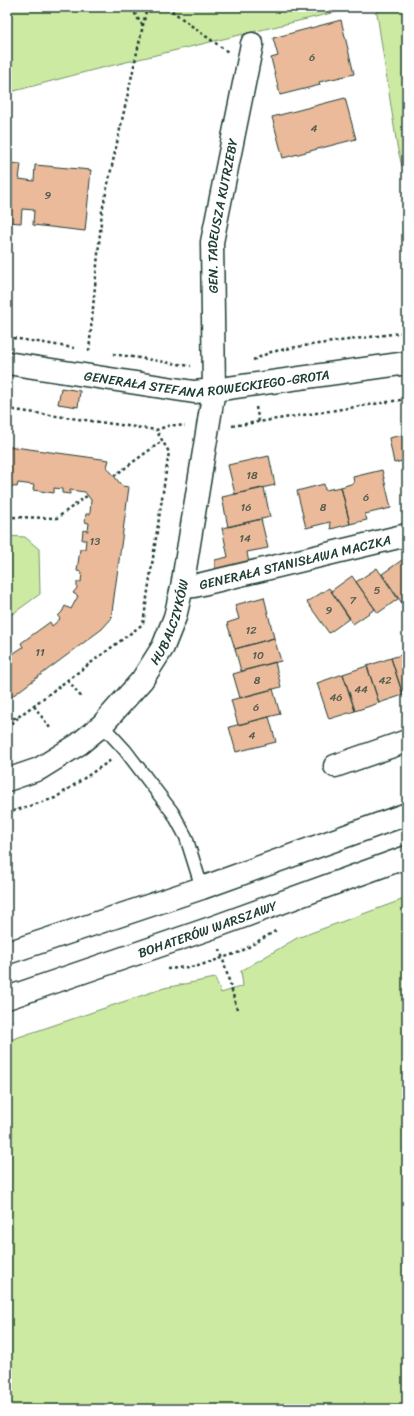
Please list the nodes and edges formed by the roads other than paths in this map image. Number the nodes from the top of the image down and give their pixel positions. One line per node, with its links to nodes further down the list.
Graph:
1 (252, 44): 4 (street, GEN. TADEUSZA KUTRZEBY)
2 (7, 363): 4 (street, GENERAŁA STEFANA ROWECKIEGO-GROTA)
3 (407, 363): 4 (street, GENERAŁA STEFANA ROWECKIEGO-GROTA)
4 (214, 390): 6 (street, HUBALCZYKÓW)
5 (407, 535): 6 (street, GENERAŁA STANISŁAWA MACZKA)
6 (182, 587): 7 (street, HUBALCZYKÓW)
7 (102, 725): 10 (street, HUBALCZYKÓW); 13 (lane)
8 (407, 741): 9 (street)
9 (335, 766)
10 (7, 780)
11 (407, 814): 13 (street)
12 (407, 858): 15 (street, BOHATERÓW WARSZAWY)
13 (202, 888): 14 (street)
14 (7, 954)
15 (7, 998)

